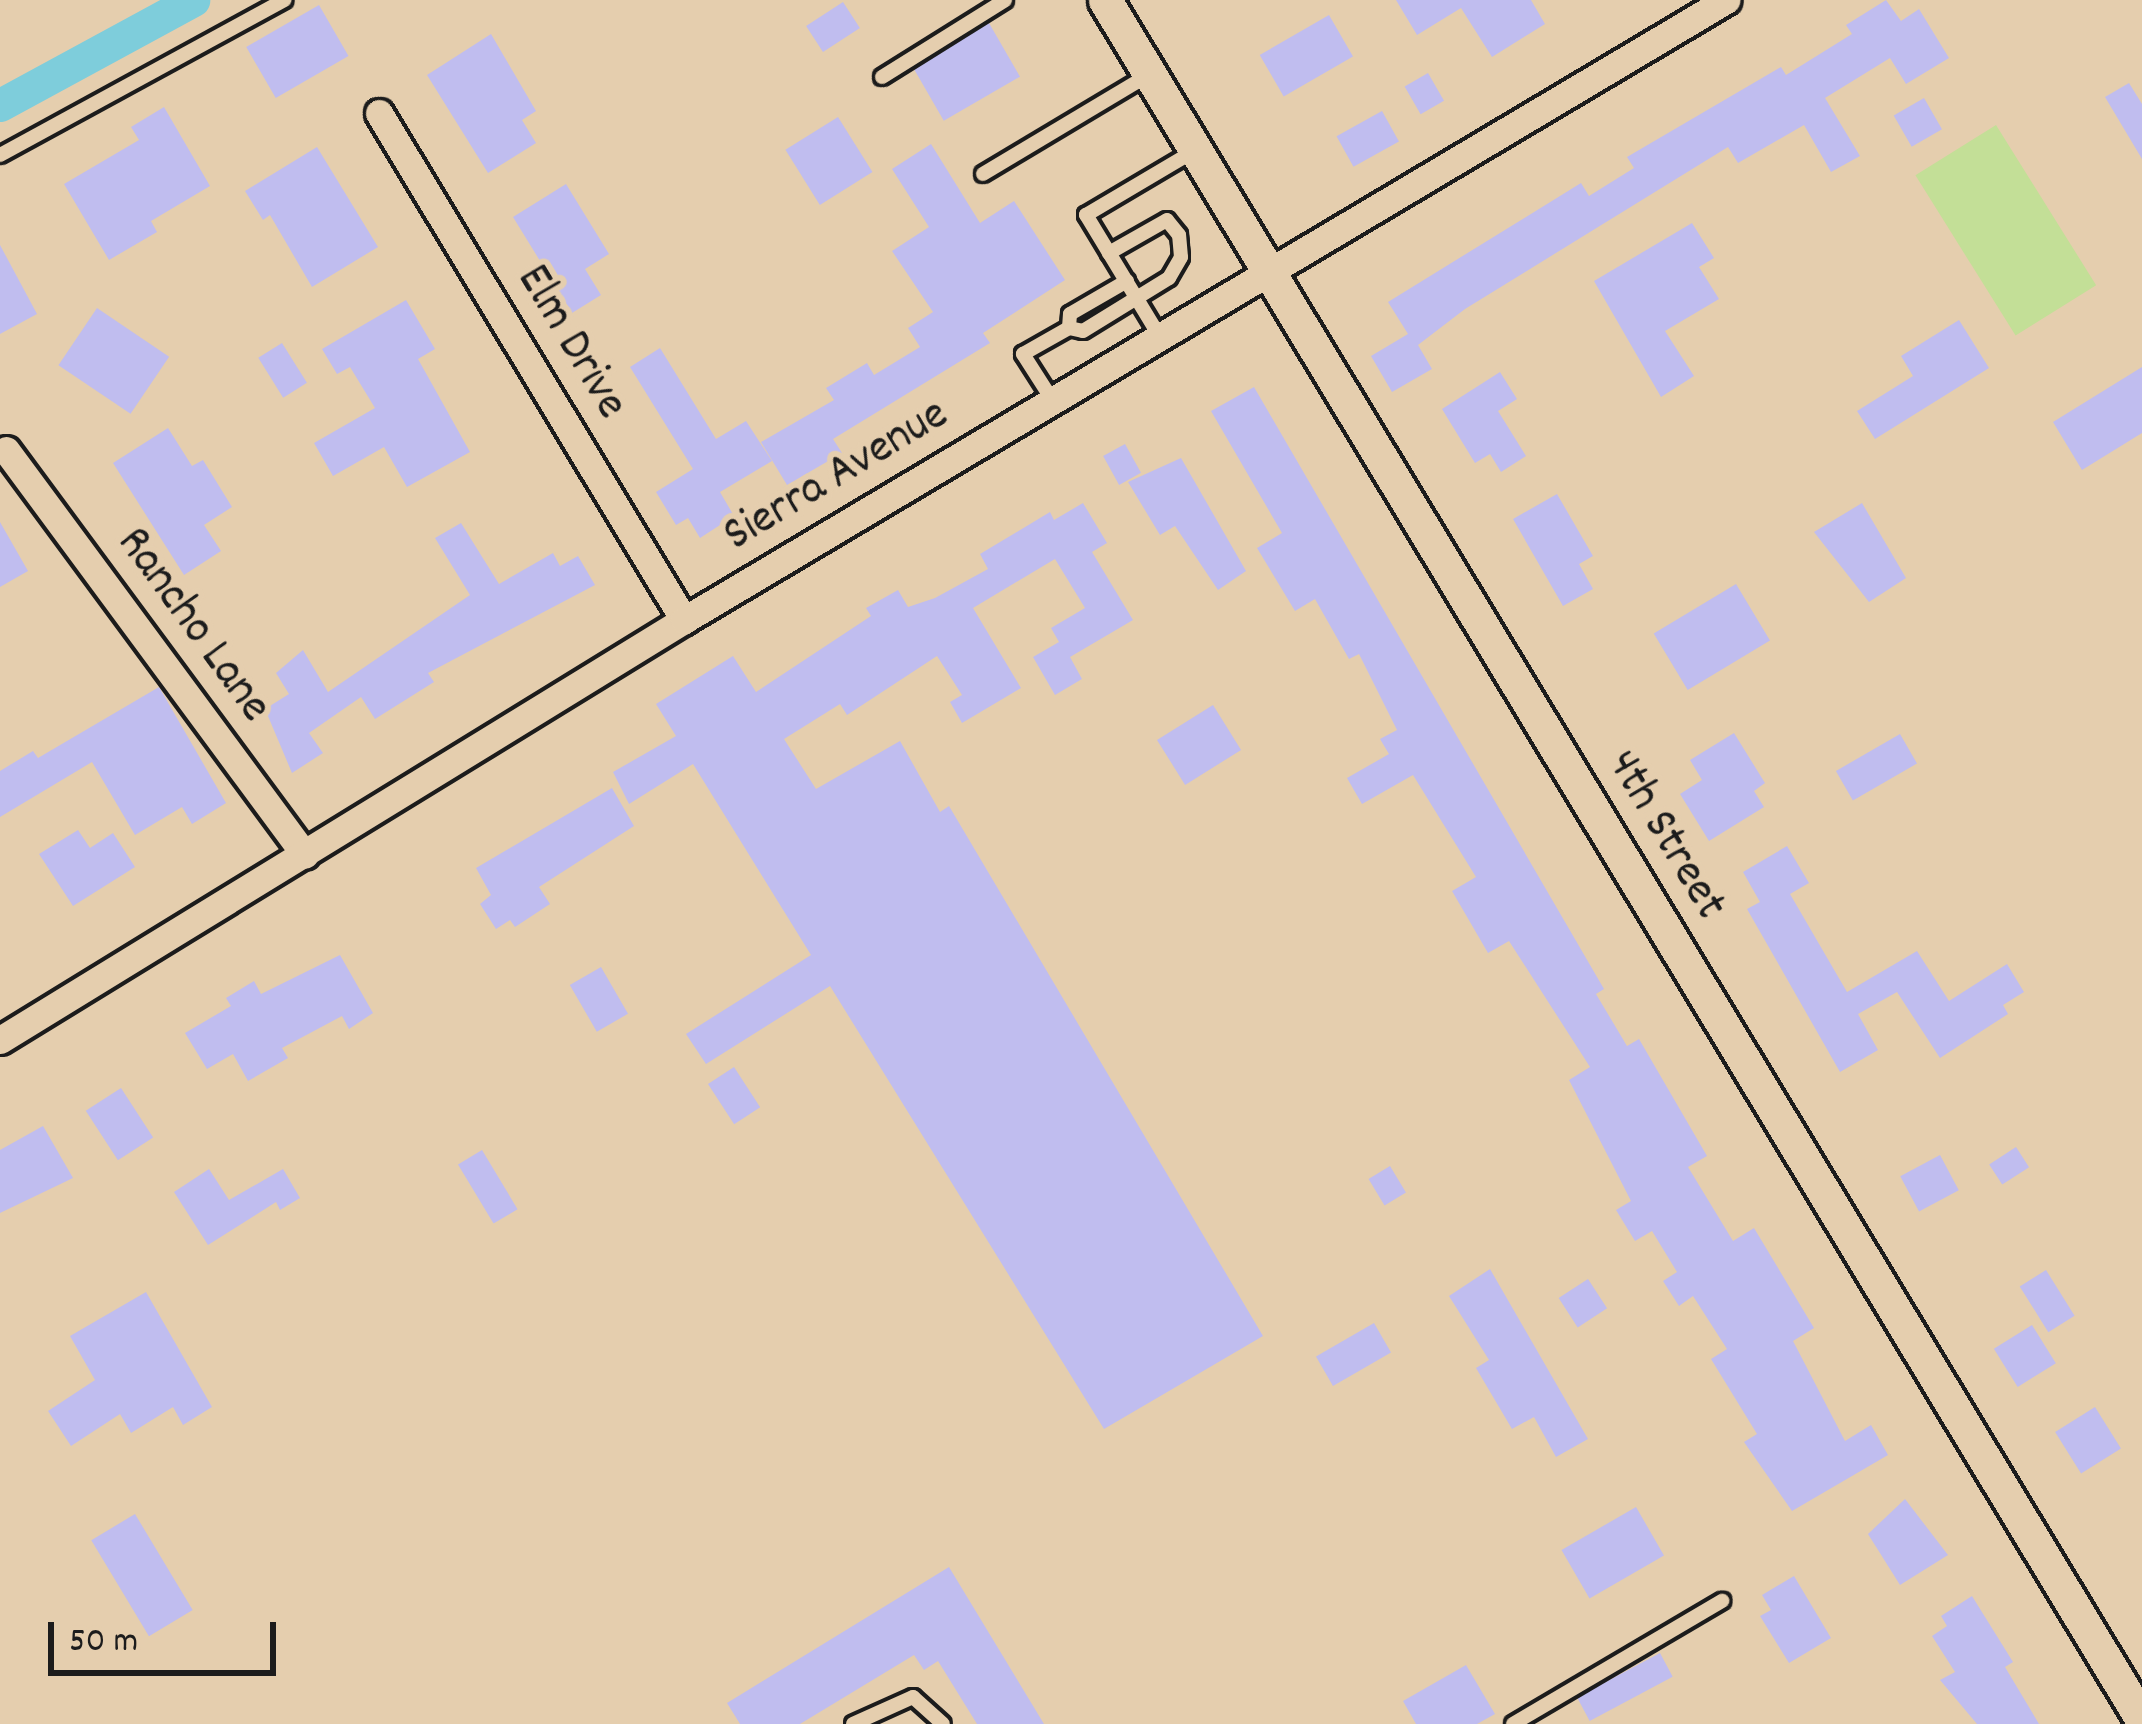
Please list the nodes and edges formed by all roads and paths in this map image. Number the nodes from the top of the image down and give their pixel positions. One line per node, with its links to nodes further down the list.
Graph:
1 (284, 0): 9 (lane)
2 (1005, 0): 6 (lane)
3 (1105, 0): 5 (street, 4th Street)
4 (1726, 0): 12 (street, Sierra Avenue)
5 (1150, 74): 8 (street, 4th Street); 10 (lane)
6 (882, 77)
7 (379, 112): 19 (street, Elm Drive)
8 (1196, 150): 11 (lane); 12 (street, 4th Street)
9 (0, 155)
10 (983, 174)
11 (1109, 254): 13 (lane); 14 (lane)
12 (1269, 272): 16 (street, Sierra Avenue); 23 (street, 4th Street)
13 (1127, 281): 14 (lane); 15 (lane)
14 (1137, 299): 15 (lane); 16 (lane)
15 (1069, 328): 17 (lane)
16 (1160, 337): 17 (street, Sierra Avenue)
17 (1053, 401): 19 (street, Sierra Avenue)
18 (6, 450): 20 (street, Rancho Lane)
19 (684, 620): 20 (street, Sierra Avenue)
20 (305, 855): 21 (street, Sierra Avenue)
21 (0, 1040)
22 (1723, 1601): 26 (lane)
23 (2142, 1720)
24 (853, 1724): 25 (lane)
25 (943, 1724)
26 (1513, 1724)

